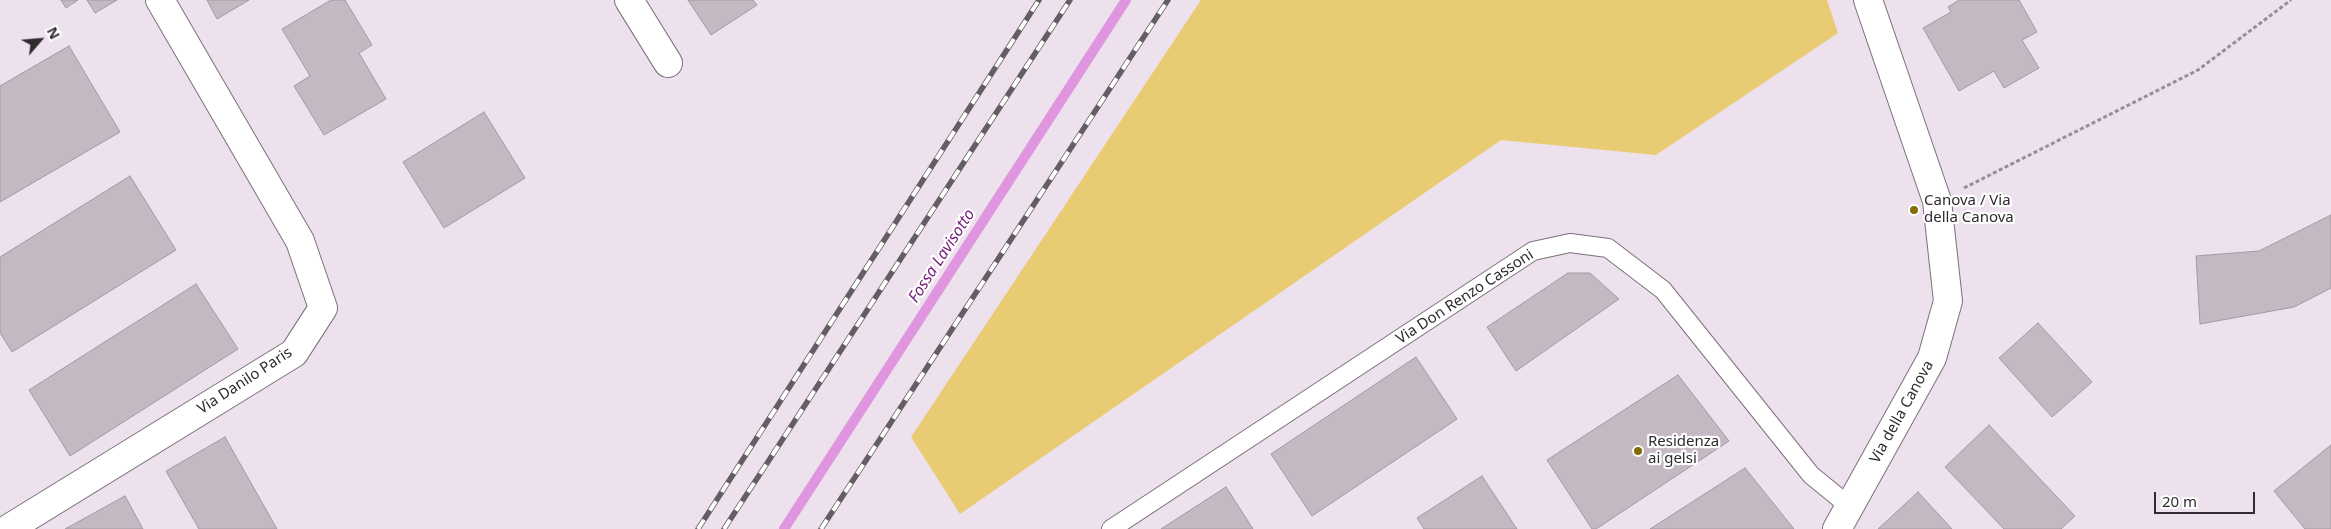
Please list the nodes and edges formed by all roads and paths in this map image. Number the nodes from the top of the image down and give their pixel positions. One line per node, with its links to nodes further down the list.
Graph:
1 (160, 0): 8 (street, Via Danilo Paris)
2 (629, 0): 5 (street)
3 (1868, 0): 6 (street, Via della Canova)
4 (2291, 0): 6 (path)
5 (668, 63)
6 (1937, 201): 7 (street, Via della Canova)
7 (1843, 517): 9 (lane, Via Don Renzo Cassoni)
8 (8, 529)
9 (1111, 529)

